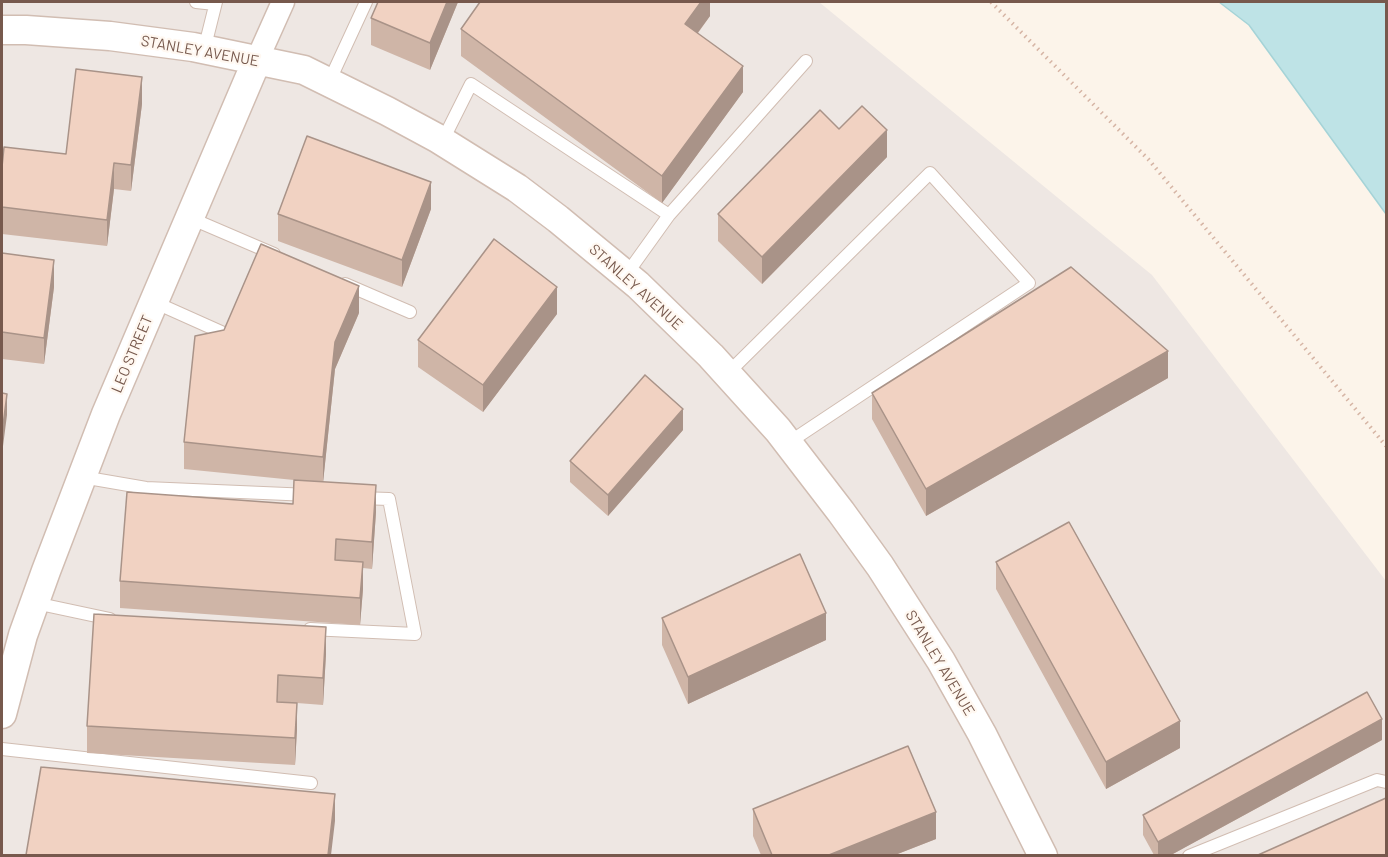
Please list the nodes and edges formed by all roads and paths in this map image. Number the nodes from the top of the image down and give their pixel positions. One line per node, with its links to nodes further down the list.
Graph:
1 (196, 2): 5 (lane)
2 (283, 2): 8 (street, LEO STREET)
3 (366, 2): 10 (lane)
4 (991, 2): 22 (path)
5 (216, 3): 7 (lane)
6 (2, 30): 7 (street, STANLEY AVENUE)
7 (204, 50): 8 (street, STANLEY AVENUE)
8 (257, 60): 10 (street, STANLEY AVENUE); 13 (street, LEO STREET)
9 (806, 61): 12 (lane)
10 (328, 82): 11 (street, STANLEY AVENUE)
11 (442, 142): 12 (lane); 15 (street, STANLEY AVENUE)
12 (669, 214): 15 (lane)
13 (190, 218): 14 (lane); 17 (street, LEO STREET)
14 (289, 260)
15 (626, 275): 20 (street, STANLEY AVENUE)
16 (333, 279): 18 (lane)
17 (154, 302): 19 (lane); 23 (street, LEO STREET)
18 (410, 312)
19 (230, 336)
20 (727, 374): 21 (street, STANLEY AVENUE); 21 (lane)
21 (788, 443): 34 (street, STANLEY AVENUE)
22 (1386, 446)
23 (82, 477): 24 (lane); 26 (street, LEO STREET)
24 (319, 496)
25 (342, 497): 28 (lane)
26 (35, 603): 27 (lane); 29 (street, LEO STREET)
27 (121, 619)
28 (297, 628)
29 (7, 670): 30 (street, LEO STREET)
30 (2, 714)
31 (2, 749): 33 (lane)
32 (1386, 782): 35 (lane)
33 (310, 783)
34 (1043, 855)
35 (1189, 855)

